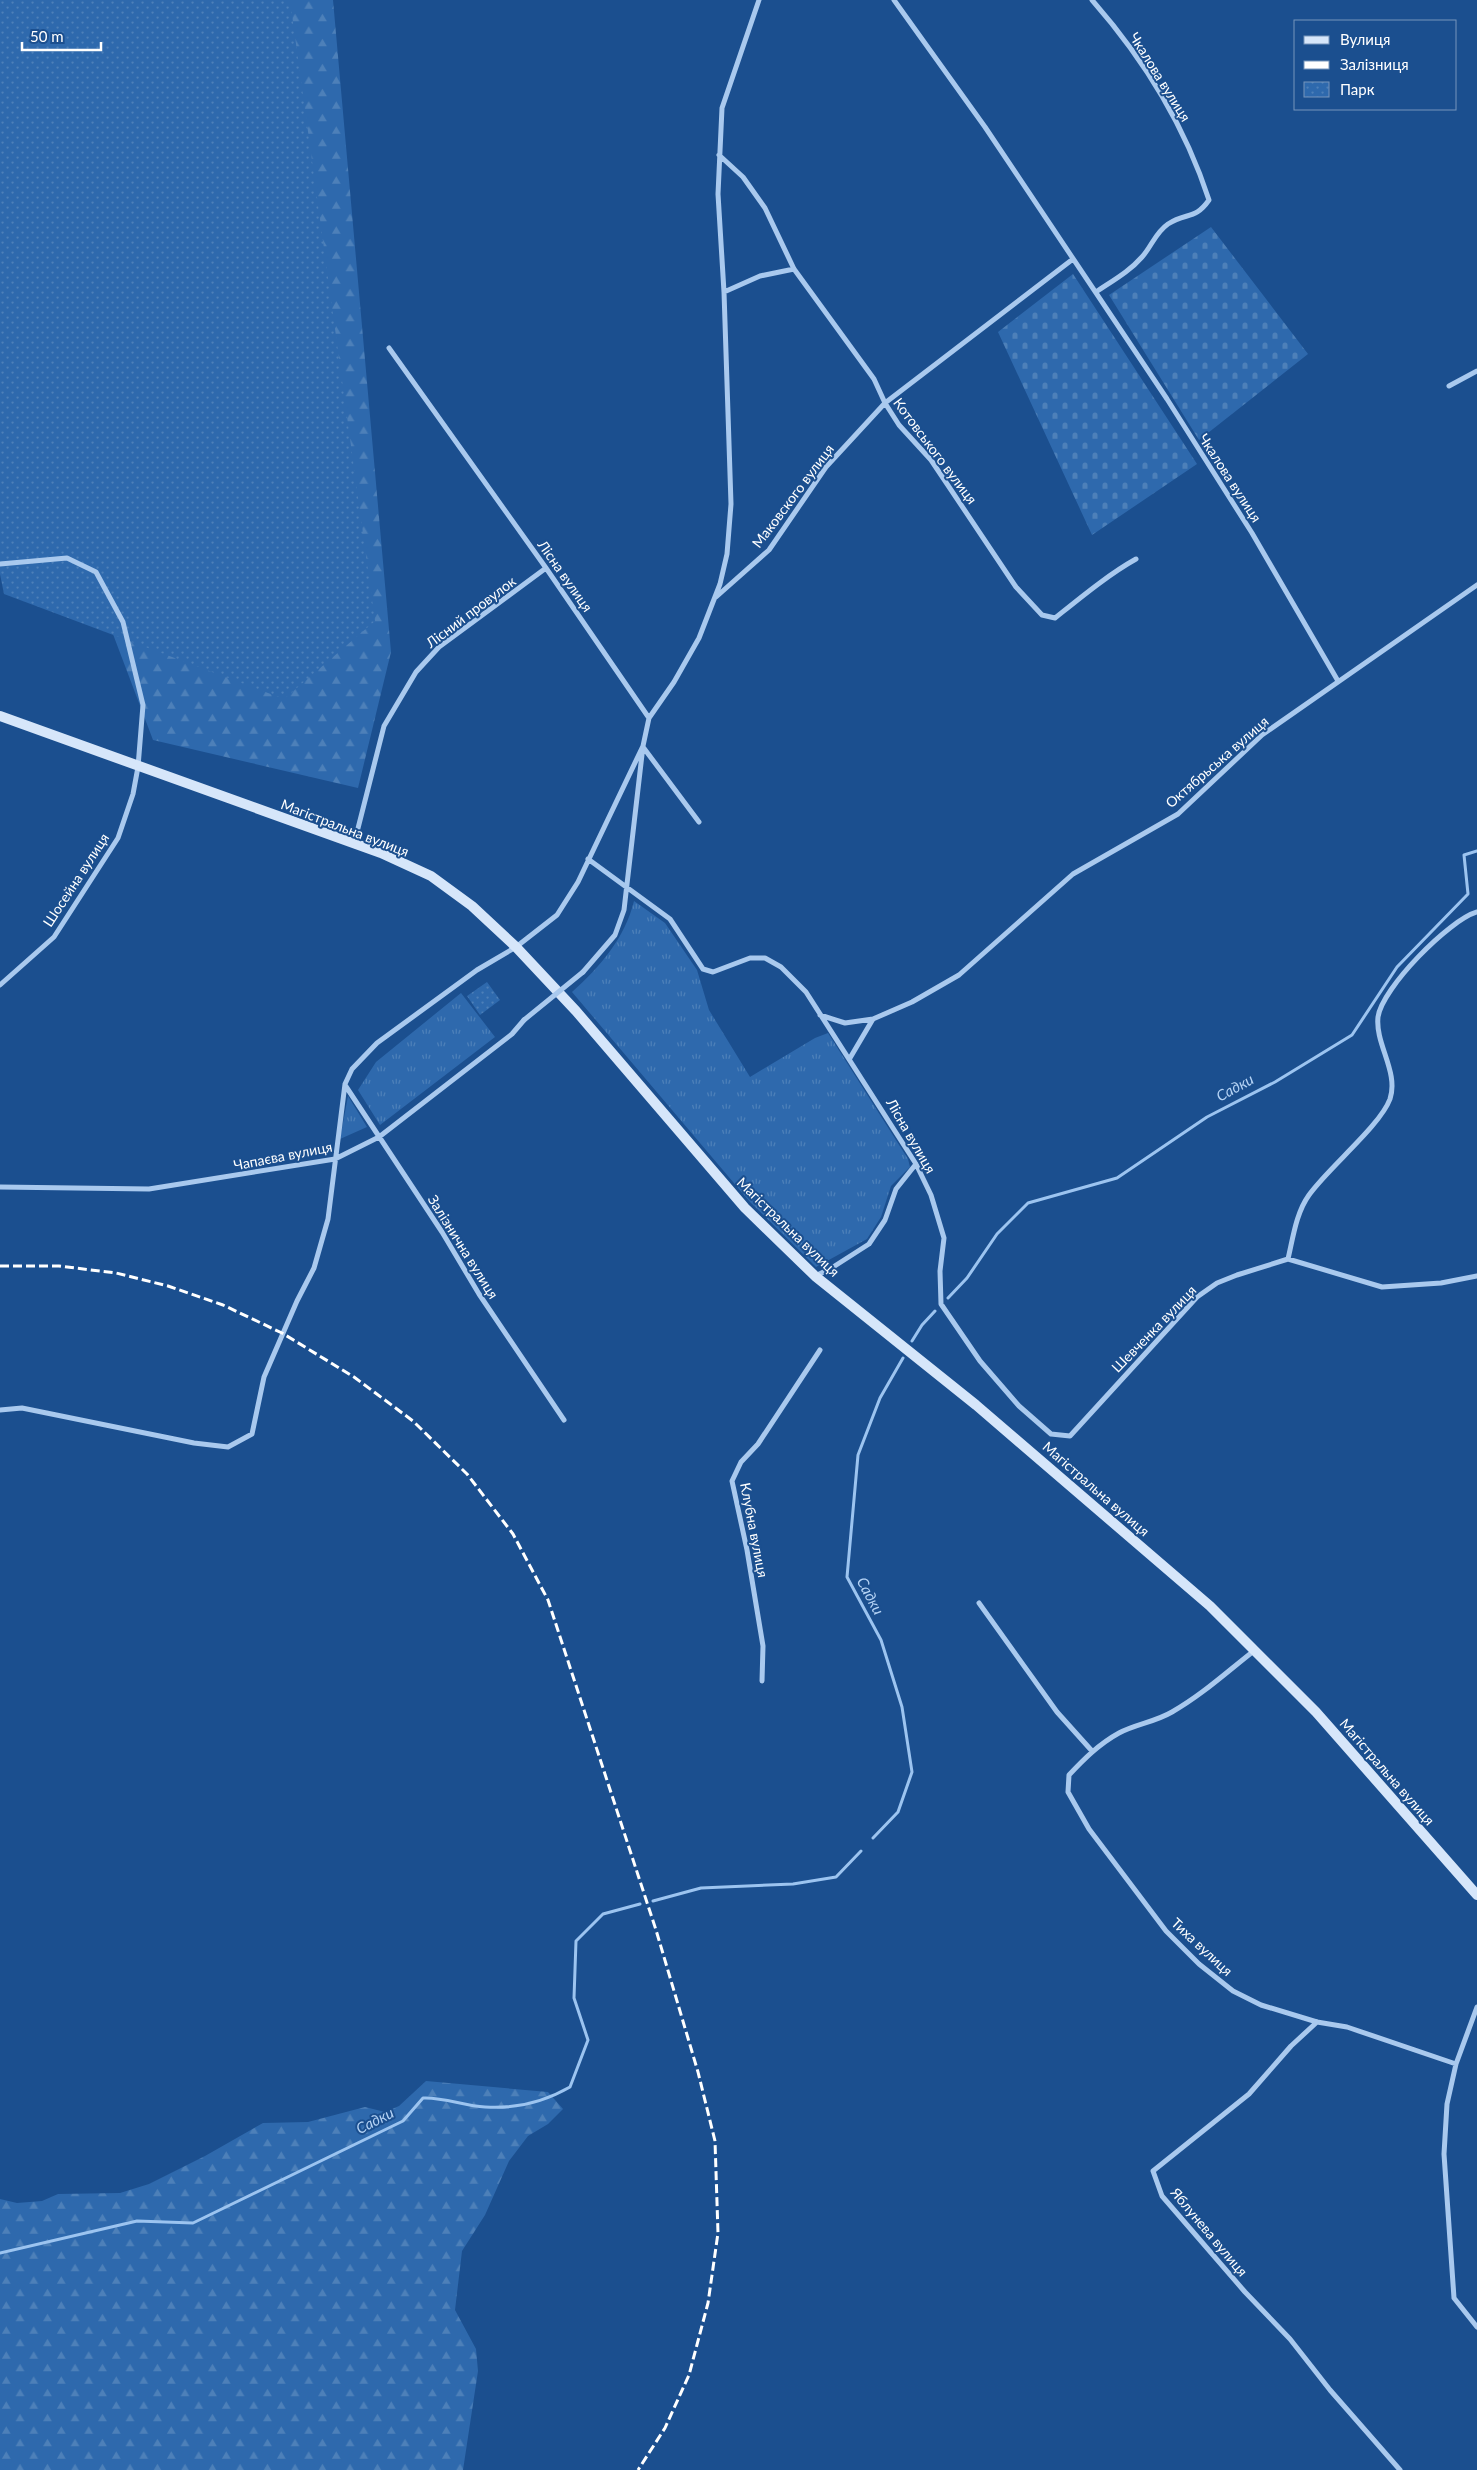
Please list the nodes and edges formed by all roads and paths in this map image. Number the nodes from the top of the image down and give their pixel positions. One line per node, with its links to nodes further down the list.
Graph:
1 (759, 0): 4 (street)
2 (1092, 0): 8 (street, Чкалова вулиця)
3 (896, 1): 5 (street, Чкалова вулиця)
4 (719, 155): 6 (street, Котовського вулиця); 7 (street)
5 (1073, 259): 8 (street, Чкалова вулиця); 12 (street, Маковского вулиця)
6 (794, 269): 7 (street); 12 (street, Котовського вулиця)
7 (724, 292): 17 (street)
8 (1096, 292): 18 (street, Чкалова вулиця)
9 (389, 348): 15 (street, Лісна вулиця)
10 (1477, 371): 11 (street)
11 (1449, 386)
12 (885, 403): 13 (street, Котовського вулиця); 17 (street, Маковского вулиця)
13 (1136, 559)
14 (0, 564): 22 (street, Шосейна вулиця)
15 (546, 568): 20 (street, Лісна вулиця); 24 (street, Лісний провулок)
16 (1477, 585): 18 (street, Октябрьська вулиця)
17 (715, 597): 20 (street)
18 (1338, 682): 31 (street, Октябрьська вулиця)
19 (0, 716): 22 (main road, Магістральна вулиця)
20 (649, 718): 21 (street)
21 (643, 746): 23 (street); 25 (street); 26 (street, Чапаєва вулиця)
22 (138, 767): 24 (main road, Магістральна вулиця); 29 (street, Шосейна вулиця)
23 (699, 822)
24 (354, 844): 28 (main road, Магістральна вулиця)
25 (588, 859): 26 (street); 28 (street)
26 (628, 887): 30 (street, Лісна вулиця); 34 (street, Чапаєва вулиця, bridge)
27 (1477, 912): 38 (street)
28 (516, 946): 33 (street); 39 (main road, Магістральна вулиця)
29 (0, 985)
30 (820, 1015): 31 (street, Октябрьська вулиця); 32 (street, Лісна вулиця)
31 (873, 1019): 32 (street)
32 (850, 1058): 36 (street, Лісна вулиця)
33 (345, 1084): 34 (street, Залізнична вулиця); 35 (street)
34 (379, 1137): 35 (street, Чапаєва вулиця); 43 (street, Залізнична вулиця)
35 (335, 1158): 37 (street, Чапаєва вулиця); 42 (street)
36 (916, 1164): 39 (street); 44 (street, Лісна вулиця)
37 (0, 1187)
38 (1288, 1259): 40 (street); 44 (street, Шевченка вулиця)
39 (815, 1276): 46 (main road, Магістральна вулиця)
40 (1477, 1276)
41 (820, 1350): 47 (street, Клубна вулиця)
42 (0, 1410)
43 (564, 1420)
44 (1070, 1436)
45 (979, 1602): 48 (street)
46 (1255, 1650): 48 (street, Тиха вулиця); 49 (main road, Магістральна вулиця)
47 (762, 1681)
48 (1092, 1751): 51 (street, Тиха вулиця)
49 (1477, 1895)
50 (1477, 2007): 52 (street)
51 (1318, 2022): 52 (street, Тиха вулиця); 55 (street, Яблунева вулиця)
52 (1456, 2064): 53 (street)
53 (1476, 2327): 54 (street)
54 (1477, 2332)
55 (1400, 2470)

